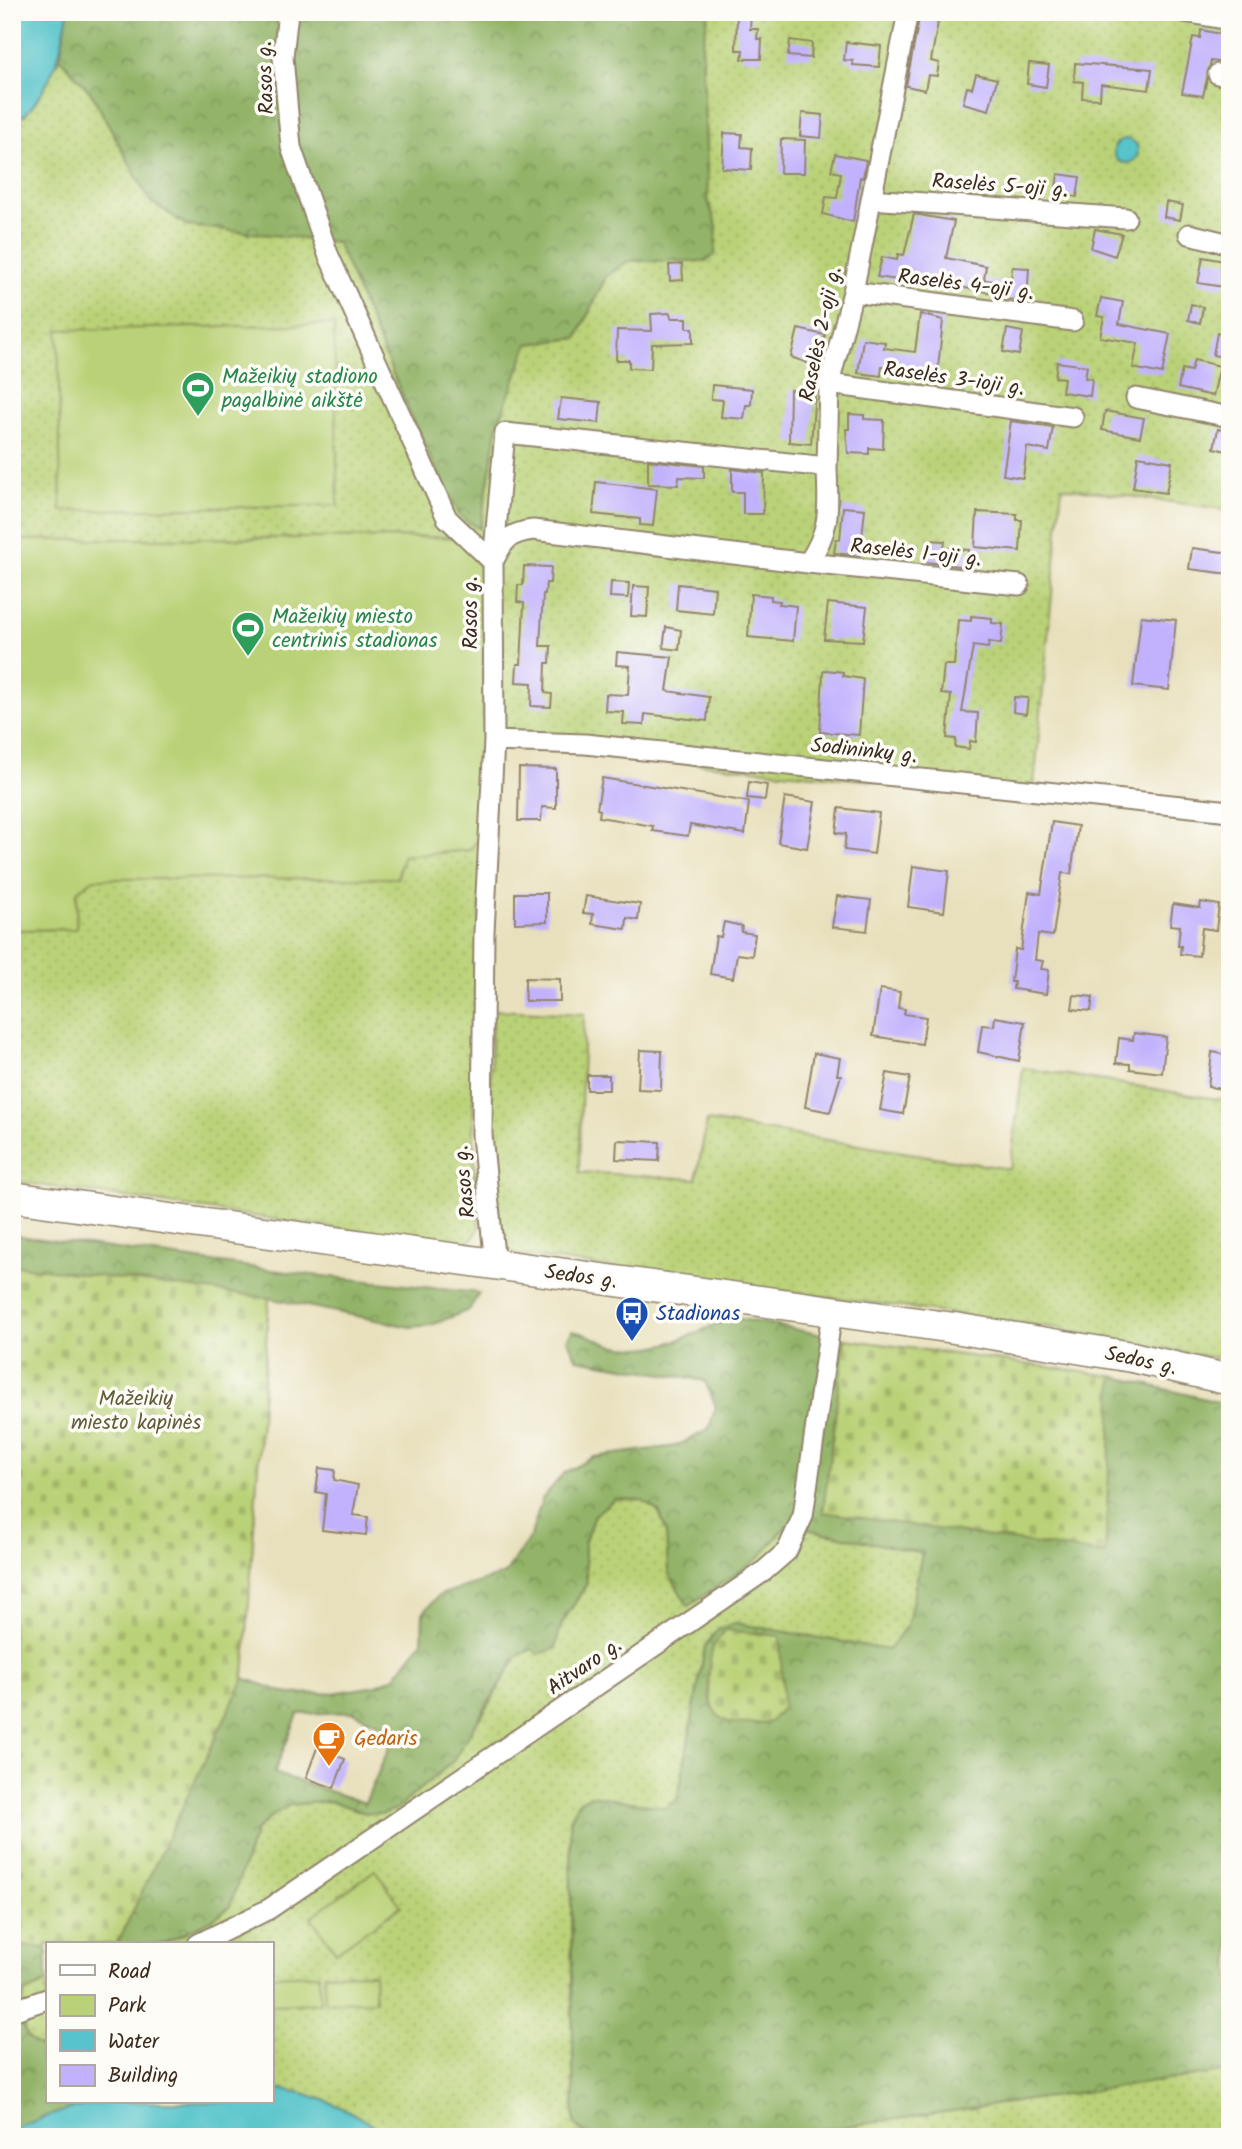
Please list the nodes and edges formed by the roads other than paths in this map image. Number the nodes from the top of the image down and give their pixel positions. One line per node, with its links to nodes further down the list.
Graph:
1 (288, 12): 16 (street, Rasos g.)
2 (908, 12): 5 (street, Raselės 2-oji g.)
3 (1184, 12): 4 (street)
4 (1230, 20)
5 (871, 198): 6 (street, Raselės 5-oji g.); 9 (street, Raselės 2-oji g.)
6 (1126, 218)
7 (1189, 234): 8 (street)
8 (1230, 244)
9 (853, 292): 10 (street, Raselės 4-oji g.); 11 (street, Raselės 2-oji g.)
10 (1073, 321)
11 (829, 384): 13 (street, Raselės 3-ioji g.); 15 (street, Raselės 2-oji g.)
12 (1136, 398): 14 (street)
13 (1073, 417)
14 (1230, 417)
15 (827, 467): 16 (street); 17 (street, Raselės 2-oji g.)
16 (493, 562): 17 (street, Raselės 1-oji g.); 19 (street, Rasos g.)
17 (808, 564): 18 (street, Raselės 1-oji g.)
18 (1019, 585)
19 (494, 741): 20 (street, Sodininkų g.); 22 (street, Rasos g.)
20 (1230, 811)
21 (12, 1197): 22 (main road, Sedos g.)
22 (495, 1265): 23 (main road, Sedos g.)
23 (832, 1312): 24 (main road, Sedos g.); 25 (street, Aitvaro g.)
24 (1230, 1380)
25 (202, 1942)
26 (46, 1999): 27 (street)
27 (12, 2011)

